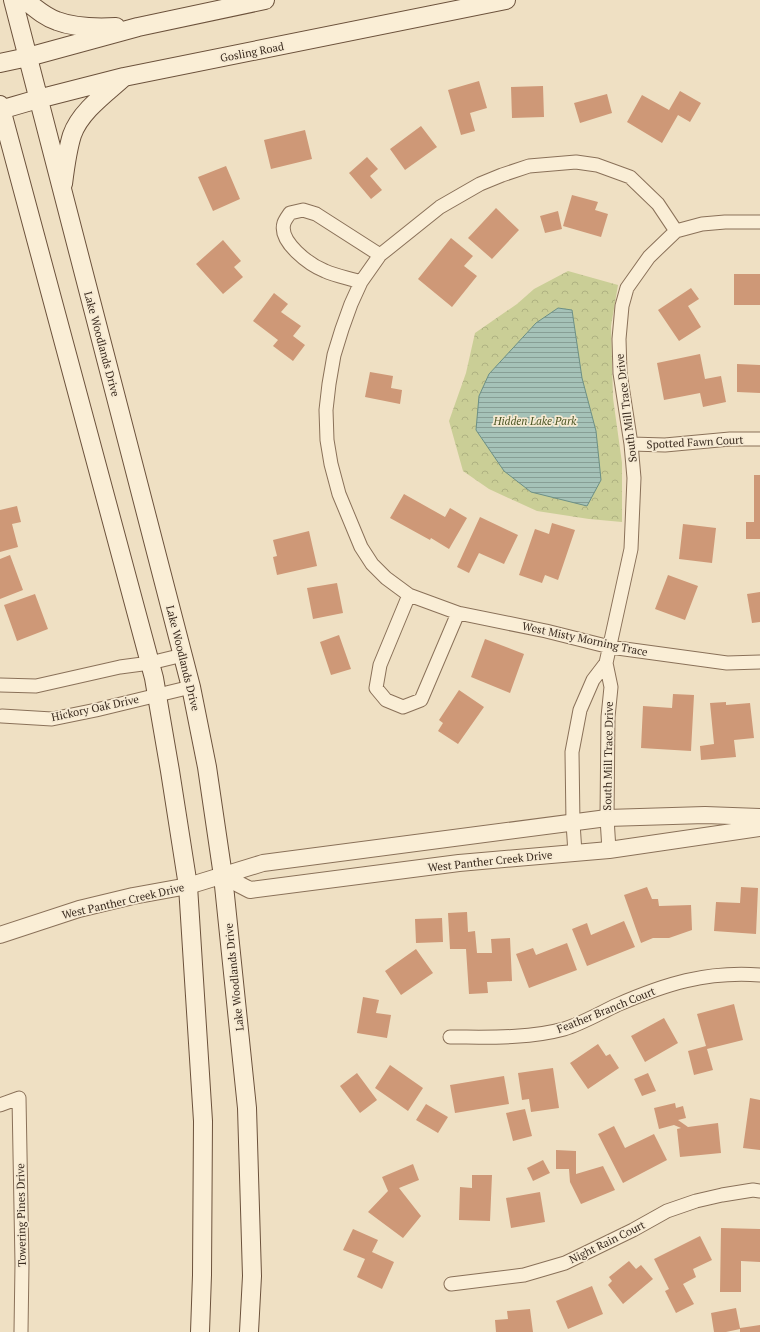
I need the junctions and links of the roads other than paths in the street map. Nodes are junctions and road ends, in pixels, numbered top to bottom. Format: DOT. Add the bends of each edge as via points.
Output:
graph roads {
  1 [pos="13,0"];
  2 [pos="26,0"];
  3 [pos="265,0"];
  4 [pos="506,0"];
  5 [pos="138,27"];
  6 [pos="28,58"];
  7 [pos="0,63"];
  8 [pos="124,77"];
  9 [pos="38,99"];
  10 [pos="0,109"];
  11 [pos="0,160"];
  12 [pos="20,182"];
  13 [pos="62,190"];
  14 [pos="760,222"];
  15 [pos="676,231"];
  16 [pos="380,255"];
  17 [pos="361,282"];
  18 [pos="760,439"];
  19 [pos="631,444"];
  20 [pos="409,595"];
  21 [pos="458,613"];
  22 [pos="610,647"];
  23 [pos="183,655"];
  24 [pos="760,662"];
  25 [pos="150,663"];
  26 [pos="606,663"];
  27 [pos="0,685"];
  28 [pos="191,687"];
  29 [pos="157,695"];
  30 [pos="1,716"];
  31 [pos="760,817"];
  32 [pos="607,818"];
  33 [pos="573,823"];
  34 [pos="760,828"];
  35 [pos="609,850"];
  36 [pos="575,853"];
  37 [pos="223,876"];
  38 [pos="188,886"];
  39 [pos="0,935"];
  40 [pos="760,975"];
  41 [pos="450,1037"];
  42 [pos="0,1105"];
  43 [pos="760,1191"];
  44 [pos="451,1284"];
  45 [pos="21,1332"];
  46 [pos="200,1332"];
  47 [pos="249,1332"];
  1 -- 6 [label="main road, Lake Woodlands Drive"];
  2 -- 5 [label="main road" via="55,21 66,24 91,28"];
  3 -- 5 [label="main road"];
  4 -- 8 [label="main road, Gosling Road"];
  5 -- 6 [label="main road"];
  6 -- 7 [label="main road"];
  6 -- 9 [label="main road, Lake Woodlands Drive"];
  8 -- 9 [label="main road, Gosling Road"];
  8 -- 13 [label="main road" via="83,116 72,134"];
  9 -- 10 [label="main road, Gosling Road"];
  9 -- 13 [label="main road, Lake Woodlands Drive"];
  10 -- 12 [label="main road"];
  11 -- 12 [label="main road"];
  12 -- 25 [label="main road"];
  13 -- 23 [label="main road, Lake Woodlands Drive"];
  14 -- 15 [label="street, South Mill Trace Drive" via="702,224"];
  15 -- 16 [label="street, West Misty Morning Trace" via="658,204 630,177 597,165 576,162 529,166 480,184 440,207"];
  15 -- 19 [label="street, South Mill Trace Drive" via="649,257 627,288 622,306 619,339 620,373"];
  16 -- 17 [label="street, West Misty Morning Trace"];
  16 -- 17 [label="street" via="316,214 303,210 290,213 283,231 288,243 325,272"];
  17 -- 20 [label="street, West Misty Morning Trace" via="334,355 326,410 327,440 339,494 361,547 372,564"];
  18 -- 19 [label="street, Spotted Fawn Court" via="730,439 665,446"];
  19 -- 22 [label="street, South Mill Trace Drive" via="634,478 631,548"];
  20 -- 21 [label="street, West Misty Morning Trace"];
  20 -- 21 [label="street" via="380,665 376,688 386,700 403,707 421,700"];
  21 -- 22 [label="street, West Misty Morning Trace"];
  22 -- 24 [label="street, West Misty Morning Trace" via="727,663"];
  22 -- 26 [label="street, South Mill Trace Drive"];
  23 -- 25 [label="street"];
  23 -- 28 [label="main road, Lake Woodlands Drive"];
  25 -- 27 [label="street" via="120,667 36,686"];
  25 -- 29 [label="main road"];
  26 -- 32 [label="street, South Mill Trace Drive" via="610,687"];
  26 -- 33 [label="street, South Mill Trace Drive" via="593,680 580,710 572,752"];
  28 -- 29 [label="street, Hickory Oak Drive"];
  28 -- 37 [label="main road, Lake Woodlands Drive" via="207,767"];
  29 -- 30 [label="street, Hickory Oak Drive" via="52,719"];
  29 -- 38 [label="main road"];
  31 -- 32 [label="street, West Panther Creek Drive" via="705,815"];
  32 -- 33 [label="street, West Panther Creek Drive"];
  32 -- 35 [label="street, South Mill Trace Drive"];
  33 -- 36 [label="street, South Mill Trace Drive"];
  33 -- 37 [label="street, West Panther Creek Drive" via="264,863"];
  34 -- 35 [label="street, West Panther Creek Drive"];
  35 -- 36 [label="street, West Panther Creek Drive"];
  36 -- 37 [label="street, West Panther Creek Drive" via="459,863 250,890"];
  37 -- 38 [label="street, West Panther Creek Drive"];
  37 -- 47 [label="main road, Lake Woodlands Drive" via="247,1108 252,1276"];
  38 -- 39 [label="street, West Panther Creek Drive" via="78,909"];
  38 -- 46 [label="main road" via="203,1121"];
  40 -- 41 [label="street, Feather Branch Court" via="707,975 677,982 640,995 566,1028 536,1036"];
  42 -- 45 [label="street, Towering Pines Drive" via="19,1098"];
  43 -- 44 [label="street, Night Rain Court" via="722,1195 667,1211 565,1263 524,1275"];
}
